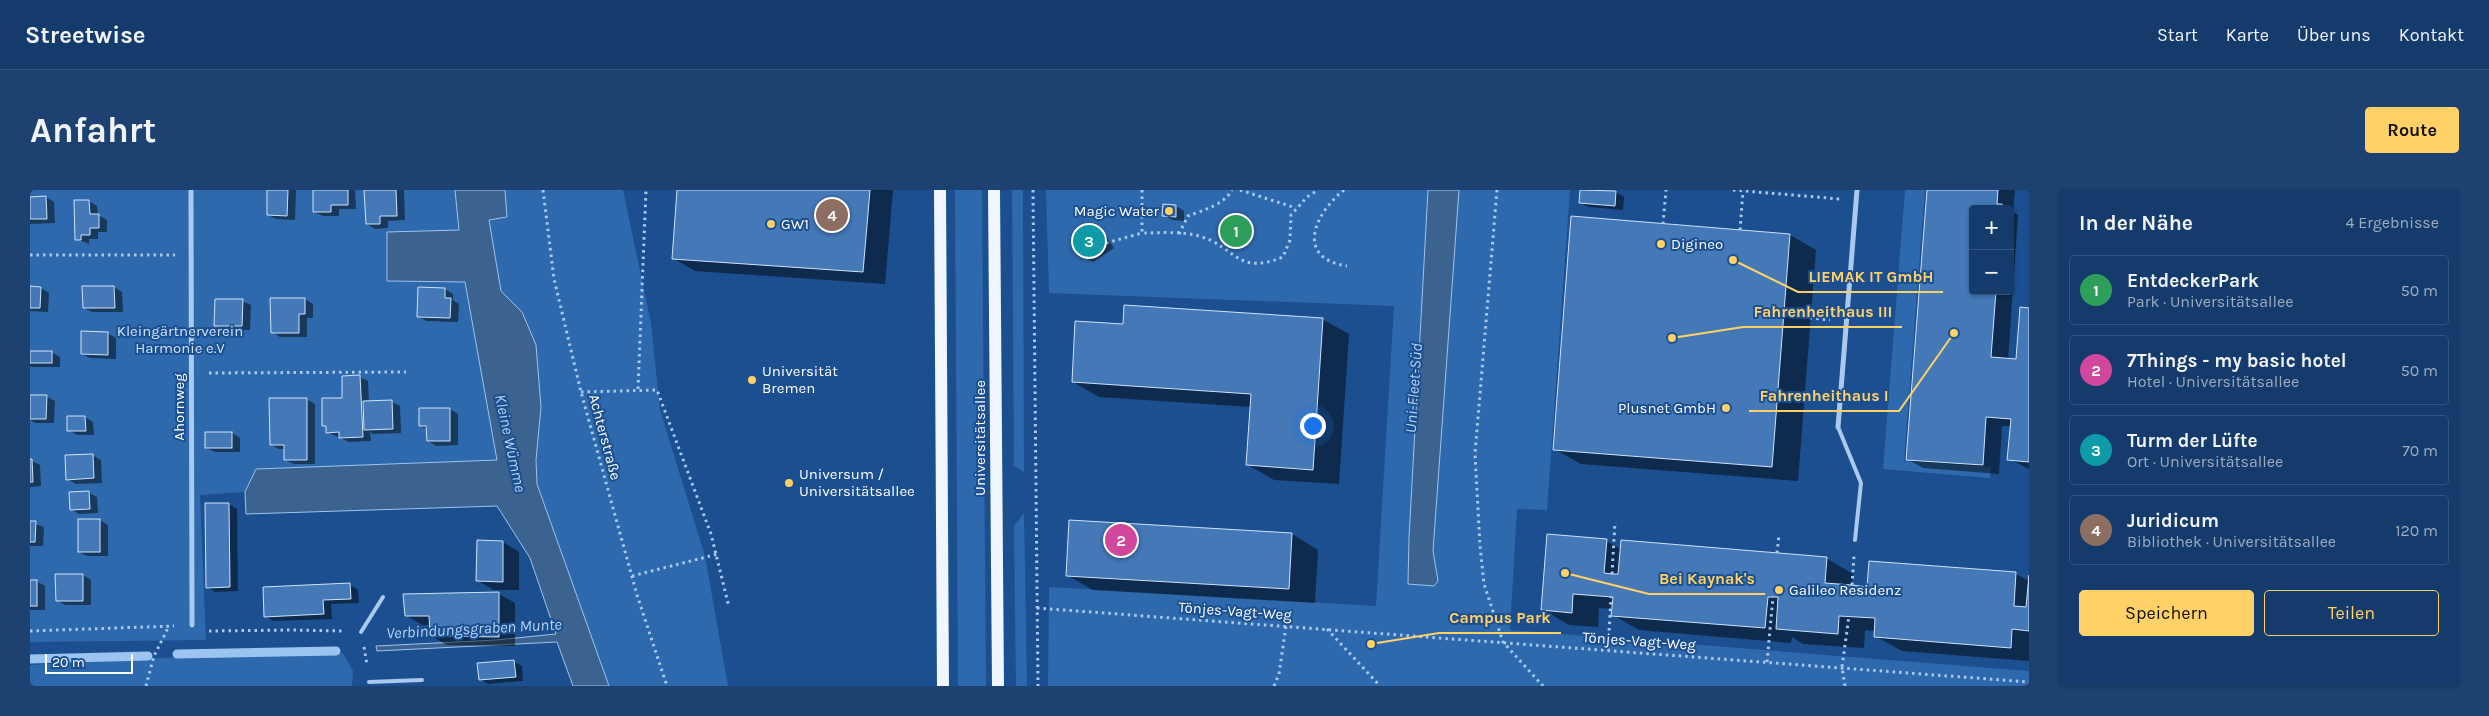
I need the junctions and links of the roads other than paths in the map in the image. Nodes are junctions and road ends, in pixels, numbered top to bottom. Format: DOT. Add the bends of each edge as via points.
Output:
graph roads {
  1 [pos="191,190"];
  2 [pos="940,190"];
  3 [pos="994,190"];
  4 [pos="1857,190"];
  5 [pos="1838,427"];
  6 [pos="1855,540"];
  7 [pos="383,597"];
  8 [pos="192,624"];
  9 [pos="361,632"];
  10 [pos="422,680"];
  11 [pos="369,682"];
  12 [pos="944,686"];
  13 [pos="998,686"];
  1 -- 8 [label="street, Ahornweg"];
  2 -- 12 [label="main road"];
  3 -- 13 [label="main road, Universitätsallee"];
  4 -- 5 [label="street"];
  5 -- 6 [label="lane" via="1861,483"];
  7 -- 9 [label="lane"];
  10 -- 11 [label="lane"];
}
